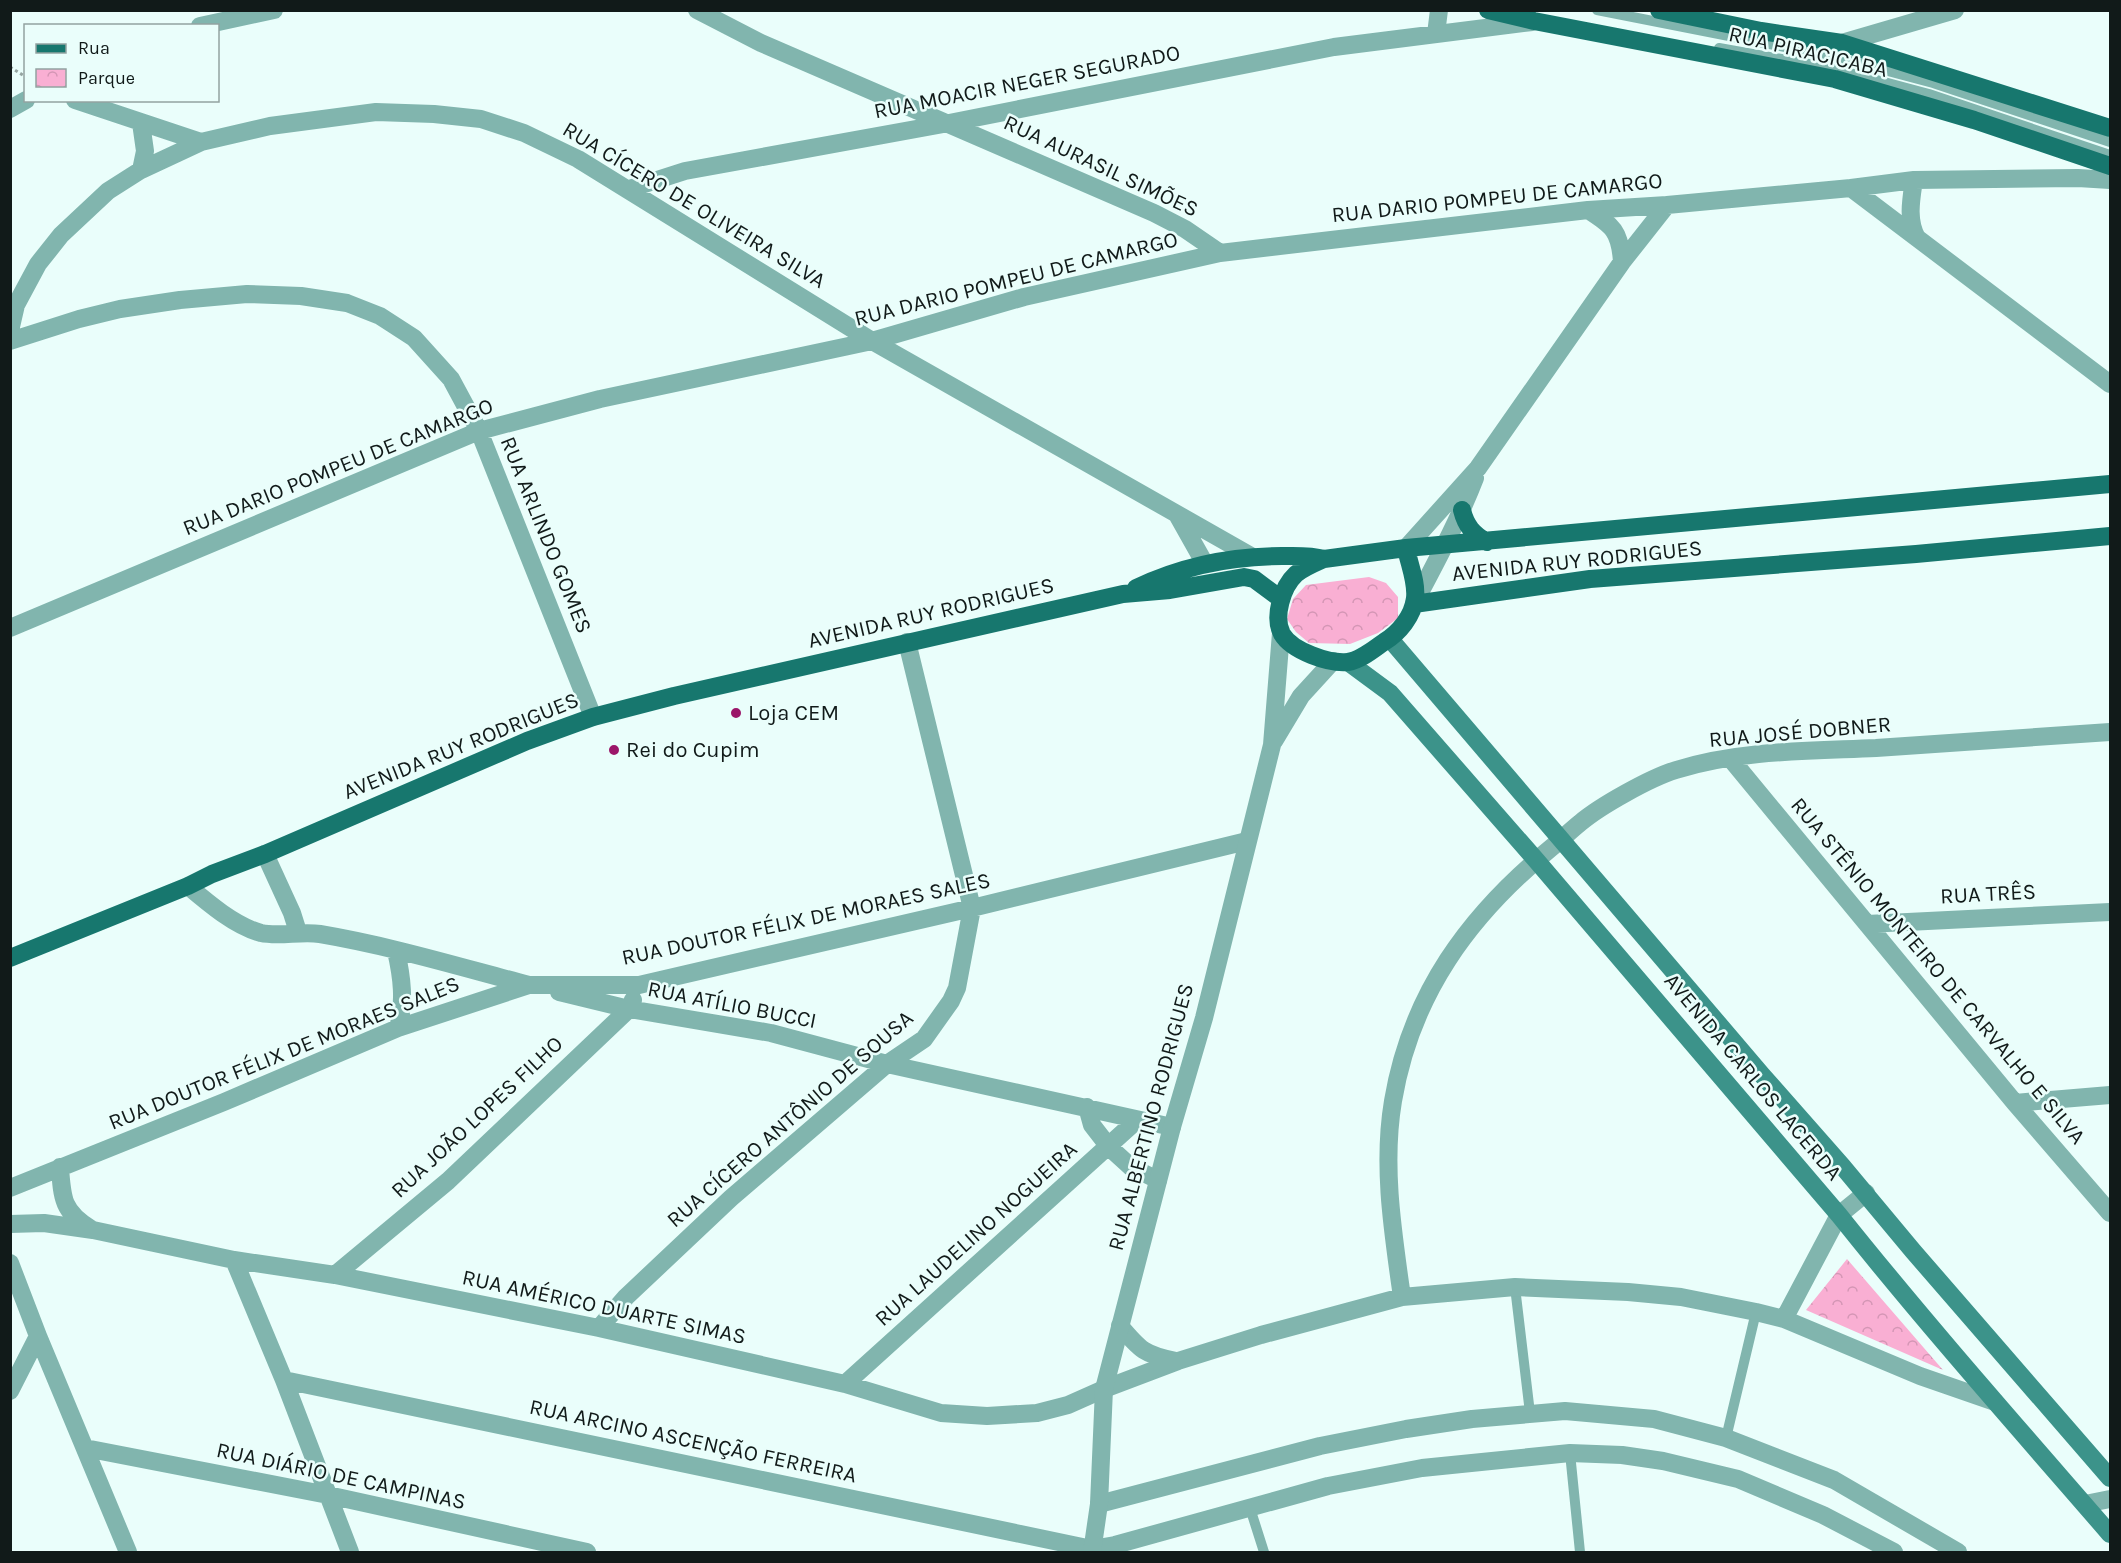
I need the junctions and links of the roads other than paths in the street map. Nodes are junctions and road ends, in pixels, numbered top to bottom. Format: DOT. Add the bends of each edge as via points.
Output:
graph roads {
  1 [pos="274,10"];
  2 [pos="697,10"];
  3 [pos="1439,10"];
  4 [pos="1488,10"];
  5 [pos="1596,10"];
  6 [pos="1659,10"];
  7 [pos="1955,10"];
  8 [pos="1528,16"];
  9 [pos="209,24"];
  10 [pos="1436,34"];
  11 [pos="1842,43"];
  12 [pos="24,101"];
  13 [pos="84,102"];
  14 [pos="107,107"];
  15 [pos="10,109"];
  16 [pos="141,123"];
  17 [pos="949,123"];
  18 [pos="2110,128"];
  19 [pos="201,142"];
  20 [pos="2110,142"];
  21 [pos="2110,155"];
  22 [pos="2079,156"];
  23 [pos="2110,166"];
  24 [pos="141,170"];
  25 [pos="2078,177"];
  26 [pos="1914,180"];
  27 [pos="2110,180"];
  28 [pos="1851,188"];
  29 [pos="629,189"];
  30 [pos="1666,205"];
  31 [pos="1588,210"];
  32 [pos="1917,238"];
  33 [pos="1220,253"];
  34 [pos="1622,262"];
  35 [pos="10,331"];
  36 [pos="10,341"];
  37 [pos="872,341"];
  38 [pos="2110,384"];
  39 [pos="479,431"];
  40 [pos="1479,468"];
  41 [pos="2110,484"];
  42 [pos="1462,510"];
  43 [pos="1178,516"];
  44 [pos="2110,536"];
  45 [pos="1487,542"];
  46 [pos="1445,546"];
  47 [pos="1406,549"];
  48 [pos="1251,556"];
  49 [pos="1324,559"];
  50 [pos="1205,564"];
  51 [pos="1123,594"];
  52 [pos="1281,599"];
  53 [pos="1414,604"];
  54 [pos="10,628"];
  55 [pos="1281,633"];
  56 [pos="1390,639"];
  57 [pos="907,642"];
  58 [pos="1341,661"];
  59 [pos="593,717"];
  60 [pos="2110,732"];
  61 [pos="1272,745"];
  62 [pos="1730,758"];
  63 [pos="1562,839"];
  64 [pos="1247,841"];
  65 [pos="265,854"];
  66 [pos="1536,860"];
  67 [pos="188,886"];
  68 [pos="972,908"];
  69 [pos="2110,912"];
  70 [pos="1867,924"];
  71 [pos="298,932"];
  72 [pos="396,951"];
  73 [pos="10,958"];
  74 [pos="529,985"];
  75 [pos="639,985"];
  76 [pos="628,1009"];
  77 [pos="398,1028"];
  78 [pos="887,1064"];
  79 [pos="2110,1095"];
  80 [pos="2015,1103"];
  81 [pos="1088,1107"];
  82 [pos="1137,1120"];
  83 [pos="1172,1127"];
  84 [pos="1109,1147"];
  85 [pos="60,1167"];
  86 [pos="1158,1180"];
  87 [pos="10,1188"];
  88 [pos="1866,1193"];
  89 [pos="2110,1213"];
  90 [pos="1839,1215"];
  91 [pos="10,1224"];
  92 [pos="93,1230"];
  93 [pos="234,1260"];
  94 [pos="10,1263"];
  95 [pos="335,1275"];
  96 [pos="1515,1287"];
  97 [pos="1402,1297"];
  98 [pos="1756,1312"];
  99 [pos="1784,1319"];
  100 [pos="1120,1326"];
  101 [pos="599,1328"];
  102 [pos="38,1336"];
  103 [pos="1178,1361"];
  104 [pos="284,1380"];
  105 [pos="845,1383"];
  106 [pos="1104,1389"];
  107 [pos="10,1391"];
  108 [pos="1995,1402"];
  109 [pos="1530,1413"];
  110 [pos="1726,1438"];
  111 [pos="85,1448"];
  112 [pos="1570,1453"];
  113 [pos="2110,1478"];
  114 [pos="328,1496"];
  115 [pos="2110,1499"];
  116 [pos="1099,1504"];
  117 [pos="2085,1504"];
  118 [pos="1250,1509"];
  119 [pos="2110,1534"];
  120 [pos="1092,1551"];
  121 [pos="128,1552"];
  122 [pos="350,1552"];
  123 [pos="582,1552"];
  124 [pos="1264,1552"];
  125 [pos="1580,1552"];
  126 [pos="1894,1552"];
  127 [pos="1958,1552"];
  1 -- 9 [label="street"];
  2 -- 17 [label="street, RUA AURASIL SIMÕES" via="761,43"];
  3 -- 10 [label="street"];
  4 -- 8 [label="main road, RUA PIRACICABA"];
  5 -- 20 [label="lane" via="1835,57 1933,83"];
  6 -- 11 [label="main road, RUA PIRACICABA"];
  7 -- 11 [label="street"];
  8 -- 10 [label="street, RUA MOACIR NEGER SEGURADO"];
  8 -- 21 [label="lane" via="1832,68 1929,94"];
  8 -- 22 [label="main road, RUA PIRACICABA" via="1835,79"];
  10 -- 17 [label="street, RUA MOACIR NEGER SEGURADO" via="1334,47"];
  11 -- 18 [label="main road, RUA PIRACICABA"];
  12 -- 15 [label="street"];
  13 -- 14 [label="street"];
  14 -- 16 [label="street"];
  16 -- 19 [label="street"];
  16 -- 24 [label="street" via="145,151"];
  17 -- 29 [label="street, RUA MOACIR NEGER SEGURADO" via="685,171"];
  17 -- 33 [label="street, RUA AURASIL SIMÕES" via="1154,213"];
  19 -- 24 [label="street, RUA CÍCERO DE OLIVEIRA SILVA"];
  19 -- 29 [label="street, RUA CÍCERO DE OLIVEIRA SILVA" via="270,126 376,112 481,118 524,133"];
  22 -- 23 [label="main road, RUA PIRACICABA"];
  22 -- 25 [label="street" via="2085,165"];
  24 -- 35 [label="street, RUA CÍCERO DE OLIVEIRA SILVA" via="108,191 61,235 38,264 16,305"];
  25 -- 26 [label="street, RUA DARIO POMPEU DE CAMARGO"];
  25 -- 27 [label="street, RUA DARIO POMPEU DE CAMARGO"];
  26 -- 28 [label="street, RUA DARIO POMPEU DE CAMARGO"];
  26 -- 32 [label="street" via="1910,214"];
  28 -- 30 [label="street, RUA DARIO POMPEU DE CAMARGO"];
  28 -- 32 [label="street"];
  29 -- 37 [label="street, RUA CÍCERO DE OLIVEIRA SILVA"];
  30 -- 31 [label="street, RUA DARIO POMPEU DE CAMARGO"];
  30 -- 34 [label="street"];
  31 -- 33 [label="street, RUA DARIO POMPEU DE CAMARGO"];
  31 -- 34 [label="street" via="1614,230"];
  32 -- 38 [label="street"];
  33 -- 37 [label="street, RUA DARIO POMPEU DE CAMARGO" via="1024,297"];
  34 -- 40 [label="street"];
  36 -- 39 [label="street, RUA ARLINDO GOMES" via="110,312 180,300 247,294 346,303 380,316 414,338 451,379"];
  37 -- 39 [label="street, RUA DARIO POMPEU DE CAMARGO" via="600,399"];
  37 -- 43 [label="street, RUA CÍCERO DE OLIVEIRA SILVA"];
  39 -- 54 [label="street, RUA DARIO POMPEU DE CAMARGO"];
  39 -- 59 [label="street, RUA ARLINDO GOMES"];
  40 -- 42 [label="street"];
  40 -- 47 [label="street"];
  41 -- 45 [label="main road, AVENIDA RUY RODRIGUES"];
  42 -- 45 [label="main road" via="1468,526"];
  42 -- 46 [label="street"];
  43 -- 48 [label="street, RUA CÍCERO DE OLIVEIRA SILVA"];
  43 -- 50 [label="street"];
  44 -- 53 [label="main road, AVENIDA RUY RODRIGUES" via="1590,579"];
  45 -- 46 [label="main road, AVENIDA RUY RODRIGUES"];
  46 -- 47 [label="main road, AVENIDA RUY RODRIGUES"];
  46 -- 53 [label="street"];
  47 -- 49 [label="main road, AVENIDA RUY RODRIGUES"];
  47 -- 53 [label="main road"];
  48 -- 49 [label="main road, AVENIDA RUY RODRIGUES"];
  48 -- 50 [label="main road, AVENIDA RUY RODRIGUES"];
  49 -- 52 [label="main road" via="1296,574"];
  50 -- 51 [label="main road, AVENIDA RUY RODRIGUES" via="1163,575"];
  51 -- 52 [label="main road, AVENIDA RUY RODRIGUES" via="1244,577 1254,579"];
  51 -- 57 [label="main road, AVENIDA RUY RODRIGUES"];
  52 -- 55 [label="main road"];
  53 -- 56 [label="main road" via="1403,626"];
  55 -- 58 [label="main road" via="1308,654"];
  55 -- 61 [label="street, RUA ALBERTINO RODRIGUES"];
  56 -- 58 [label="main road" via="1360,657"];
  56 -- 63 [label="main road, AVENIDA CARLOS LACERDA"];
  57 -- 59 [label="main road, AVENIDA RUY RODRIGUES"];
  57 -- 68 [label="street, RUA CÍCERO ANTÔNIO DE SOUSA"];
  58 -- 61 [label="street, RUA ALBERTINO RODRIGUES" via="1301,696"];
  58 -- 66 [label="main road, AVENIDA CARLOS LACERDA" via="1390,693"];
  59 -- 65 [label="main road, AVENIDA RUY RODRIGUES" via="527,741"];
  60 -- 62 [label="street, RUA JOSÉ DOBNER"];
  61 -- 64 [label="street, RUA ALBERTINO RODRIGUES"];
  62 -- 63 [label="street, RUA JOSÉ DOBNER" via="1674,771 1643,785 1581,821"];
  62 -- 70 [label="street, RUA STÊNIO MONTEIRO DE CARVALHO E SILVA"];
  63 -- 66 [label="street, RUA JOSÉ DOBNER"];
  63 -- 88 [label="main road, AVENIDA CARLOS LACERDA"];
  64 -- 68 [label="street, RUA DOUTOR FÉLIX DE MORAES SALES"];
  64 -- 83 [label="street, RUA ALBERTINO RODRIGUES" via="1204,1018"];
  65 -- 67 [label="main road, AVENIDA RUY RODRIGUES"];
  65 -- 71 [label="street"];
  66 -- 90 [label="main road, AVENIDA CARLOS LACERDA"];
  66 -- 97 [label="street, RUA JOSÉ DOBNER" via="1487,907 1451,952 1425,999 1405,1050 1393,1102 1389,1154 1391,1223"];
  67 -- 71 [label="street, RUA ATÍLIO BUCCI" via="251,929 276,934"];
  67 -- 73 [label="main road, AVENIDA RUY RODRIGUES"];
  68 -- 75 [label="street, RUA DOUTOR FÉLIX DE MORAES SALES"];
  68 -- 78 [label="street, RUA CÍCERO ANTÔNIO DE SOUSA" via="961,976 951,1001 924,1039"];
  69 -- 70 [label="street, RUA TRÊS"];
  70 -- 80 [label="street, RUA STÊNIO MONTEIRO DE CARVALHO E SILVA"];
  71 -- 72 [label="street, RUA ATÍLIO BUCCI"];
  72 -- 74 [label="street, RUA ATÍLIO BUCCI"];
  72 -- 77 [label="street" via="403,999"];
  74 -- 75 [label="street, RUA DOUTOR FÉLIX DE MORAES SALES"];
  74 -- 76 [label="street, RUA ATÍLIO BUCCI"];
  74 -- 77 [label="street, RUA DOUTOR FÉLIX DE MORAES SALES"];
  75 -- 76 [label="street, RUA JOÃO LOPES FILHO"];
  76 -- 78 [label="street, RUA ATÍLIO BUCCI" via="771,1033"];
  76 -- 95 [label="street, RUA JOÃO LOPES FILHO" via="448,1181"];
  77 -- 85 [label="street, RUA DOUTOR FÉLIX DE MORAES SALES"];
  78 -- 81 [label="street, RUA ATÍLIO BUCCI"];
  78 -- 101 [label="street, RUA CÍCERO ANTÔNIO DE SOUSA" via="731,1198 626,1297"];
  79 -- 80 [label="street"];
  80 -- 89 [label="street, RUA STÊNIO MONTEIRO DE CARVALHO E SILVA"];
  81 -- 82 [label="street, RUA ATÍLIO BUCCI"];
  81 -- 84 [label="street" via="1092,1125"];
  82 -- 83 [label="street, RUA ATÍLIO BUCCI"];
  82 -- 84 [label="street, RUA LAUDELINO NOGUEIRA"];
  83 -- 86 [label="street, RUA ALBERTINO RODRIGUES"];
  84 -- 86 [label="street" via="1131,1167"];
  84 -- 105 [label="street, RUA LAUDELINO NOGUEIRA"];
  85 -- 87 [label="street, RUA DOUTOR FÉLIX DE MORAES SALES"];
  85 -- 92 [label="street" via="68,1211"];
  86 -- 100 [label="street, RUA ALBERTINO RODRIGUES"];
  88 -- 90 [label="street"];
  88 -- 113 [label="main road, AVENIDA CARLOS LACERDA"];
  90 -- 99 [label="street"];
  90 -- 108 [label="main road, AVENIDA CARLOS LACERDA"];
  91 -- 92 [label="street, RUA AMÉRICO DUARTE SIMAS"];
  92 -- 93 [label="street, RUA AMÉRICO DUARTE SIMAS"];
  93 -- 95 [label="street, RUA AMÉRICO DUARTE SIMAS"];
  93 -- 104 [label="street"];
  94 -- 102 [label="street"];
  95 -- 101 [label="street, RUA AMÉRICO DUARTE SIMAS"];
  96 -- 97 [label="street, RUA AMÉRICO DUARTE SIMAS"];
  96 -- 98 [label="street, RUA AMÉRICO DUARTE SIMAS" via="1681,1297"];
  96 -- 109 [label="lane"];
  97 -- 103 [label="street, RUA AMÉRICO DUARTE SIMAS"];
  98 -- 99 [label="street, RUA AMÉRICO DUARTE SIMAS"];
  98 -- 110 [label="lane"];
  99 -- 108 [label="street, RUA AMÉRICO DUARTE SIMAS" via="1920,1376"];
  100 -- 103 [label="street" via="1153,1357"];
  100 -- 106 [label="street, RUA ALBERTINO RODRIGUES"];
  101 -- 105 [label="street, RUA AMÉRICO DUARTE SIMAS"];
  102 -- 107 [label="street"];
  102 -- 111 [label="street"];
  103 -- 106 [label="street, RUA AMÉRICO DUARTE SIMAS"];
  104 -- 114 [label="street"];
  104 -- 120 [label="street, RUA ARCINO ASCENÇÃO FERREIRA"];
  105 -- 106 [label="street, RUA AMÉRICO DUARTE SIMAS" via="941,1413 987,1416 1056,1409"];
  106 -- 116 [label="street, RUA ALBERTINO RODRIGUES"];
  108 -- 117 [label="main road, AVENIDA CARLOS LACERDA"];
  109 -- 110 [label="street" via="1565,1411 1654,1419"];
  109 -- 116 [label="street" via="1406,1429 1320,1446"];
  110 -- 127 [label="street" via="1834,1480"];
  111 -- 114 [label="street, RUA DIÁRIO DE CAMPINAS"];
  111 -- 121 [label="street"];
  112 -- 118 [label="street" via="1422,1468 1328,1486"];
  112 -- 125 [label="lane"];
  112 -- 126 [label="street" via="1663,1461 1738,1479 1823,1515"];
  114 -- 122 [label="street"];
  114 -- 123 [label="street, RUA DIÁRIO DE CAMPINAS"];
  115 -- 117 [label="street"];
  116 -- 120 [label="street, RUA ALBERTINO RODRIGUES"];
  117 -- 119 [label="main road, AVENIDA CARLOS LACERDA"];
  118 -- 120 [label="street"];
  118 -- 124 [label="lane"];
}
